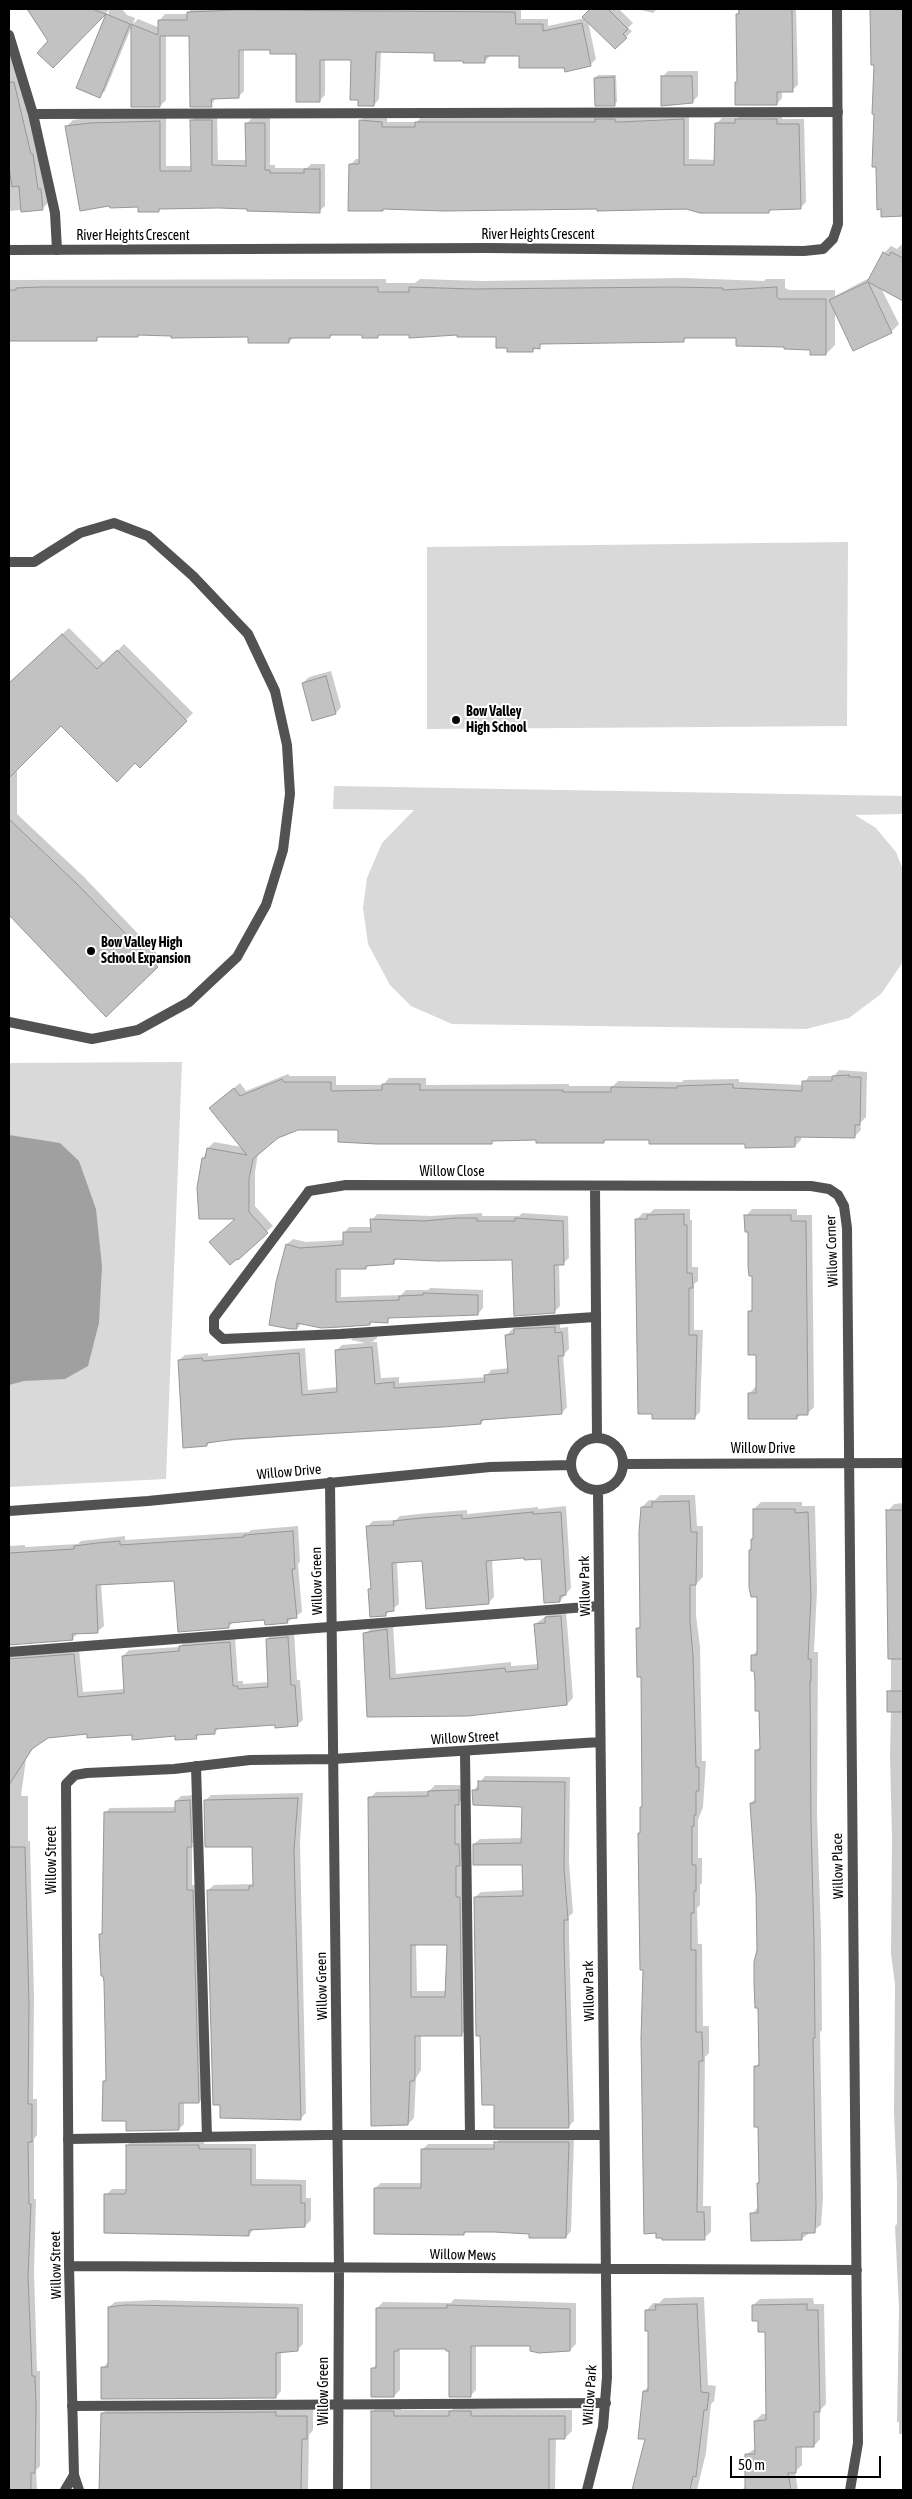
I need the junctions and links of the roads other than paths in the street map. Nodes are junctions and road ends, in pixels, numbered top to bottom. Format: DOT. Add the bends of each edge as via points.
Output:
graph roads {
  1 [pos="837,9"];
  2 [pos="9,35"];
  3 [pos="838,112"];
  4 [pos="33,114"];
  5 [pos="9,250"];
  6 [pos="57,250"];
  7 [pos="9,562"];
  8 [pos="9,1022"];
  9 [pos="595,1187"];
  10 [pos="596,1317"];
  11 [pos="597,1438"];
  12 [pos="848,1462"];
  13 [pos="903,1463"];
  14 [pos="624,1464"];
  15 [pos="571,1465"];
  16 [pos="330,1482"];
  17 [pos="598,1490"];
  18 [pos="9,1510"];
  19 [pos="600,1606"];
  20 [pos="332,1627"];
  21 [pos="9,1652"];
  22 [pos="600,1742"];
  23 [pos="465,1752"];
  24 [pos="334,1759"];
  25 [pos="196,1766"];
  26 [pos="604,2134"];
  27 [pos="338,2135"];
  28 [pos="470,2135"];
  29 [pos="207,2137"];
  30 [pos="68,2139"];
  31 [pos="69,2266"];
  32 [pos="339,2268"];
  33 [pos="606,2270"];
  34 [pos="857,2270"];
  35 [pos="338,2403"];
  36 [pos="606,2403"];
  37 [pos="72,2406"];
  38 [pos="74,2474"];
  39 [pos="65,2490"];
  40 [pos="79,2490"];
  41 [pos="338,2490"];
  42 [pos="587,2490"];
  43 [pos="850,2490"];
  1 -- 3 [label="street, River Heights Crescent"];
  2 -- 4 [label="street"];
  3 -- 4 [label="street"];
  3 -- 6 [label="street, River Heights Crescent" via="838,224 833,239 823,249"];
  4 -- 6 [label="street" via="55,213"];
  5 -- 6 [label="street, River Heights Crescent"];
  7 -- 8 [label="street" via="34,562 80,533 114,523 148,536 193,576 248,634 275,691 287,745 290,794 283,850 266,905 237,956 189,1002 138,1030 92,1039"];
  9 -- 10 [label="street"];
  9 -- 10 [label="street, Willow Close" via="346,1185 309,1191 214,1318 214,1331 223,1339"];
  9 -- 12 [label="street, Willow Corner" via="811,1186 829,1189 838,1195 844,1206 847,1228"];
  10 -- 11 [label="street"];
  11 -- 14 [label="street" via="613,1443 619,1449"];
  11 -- 15 [label="street" via="581,1443"];
  12 -- 13 [label="street, Willow Drive"];
  12 -- 14 [label="street, Willow Drive"];
  12 -- 34 [label="street, Willow Place"];
  14 -- 17 [label="street" via="617,1482 610,1488"];
  15 -- 16 [label="street, Willow Drive" via="490,1467"];
  15 -- 17 [label="street" via="577,1481 584,1487"];
  16 -- 18 [label="street, Willow Drive" via="148,1501"];
  16 -- 20 [label="street, Willow Green"];
  17 -- 19 [label="street, Willow Park"];
  19 -- 20 [label="street"];
  19 -- 22 [label="street, Willow Park"];
  20 -- 21 [label="street"];
  20 -- 24 [label="street, Willow Green"];
  22 -- 23 [label="street, Willow Street"];
  22 -- 26 [label="street, Willow Park"];
  23 -- 24 [label="street, Willow Street"];
  23 -- 28 [label="street"];
  24 -- 25 [label="street, Willow Street" via="250,1760"];
  24 -- 27 [label="street, Willow Green"];
  25 -- 29 [label="street"];
  25 -- 30 [label="street, Willow Street" via="87,1772 75,1775 66,1784"];
  26 -- 28 [label="street"];
  26 -- 33 [label="street, Willow Park"];
  27 -- 28 [label="street"];
  27 -- 29 [label="street"];
  27 -- 32 [label="street, Willow Green"];
  29 -- 30 [label="street"];
  30 -- 31 [label="street, Willow Street"];
  31 -- 32 [label="street, Willow Mews"];
  31 -- 37 [label="street, Willow Street"];
  32 -- 33 [label="street, Willow Mews"];
  32 -- 35 [label="street, Willow Green"];
  33 -- 34 [label="street, Willow Mews"];
  33 -- 36 [label="street, Willow Park"];
  34 -- 43 [label="street, Willow Place" via="858,2443"];
  35 -- 36 [label="street"];
  35 -- 37 [label="street"];
  35 -- 41 [label="street, Willow Green"];
  36 -- 42 [label="street, Willow Park"];
  37 -- 38 [label="street, Willow Street"];
  38 -- 39 [label="street"];
  38 -- 40 [label="street, Willow Street"];
}
